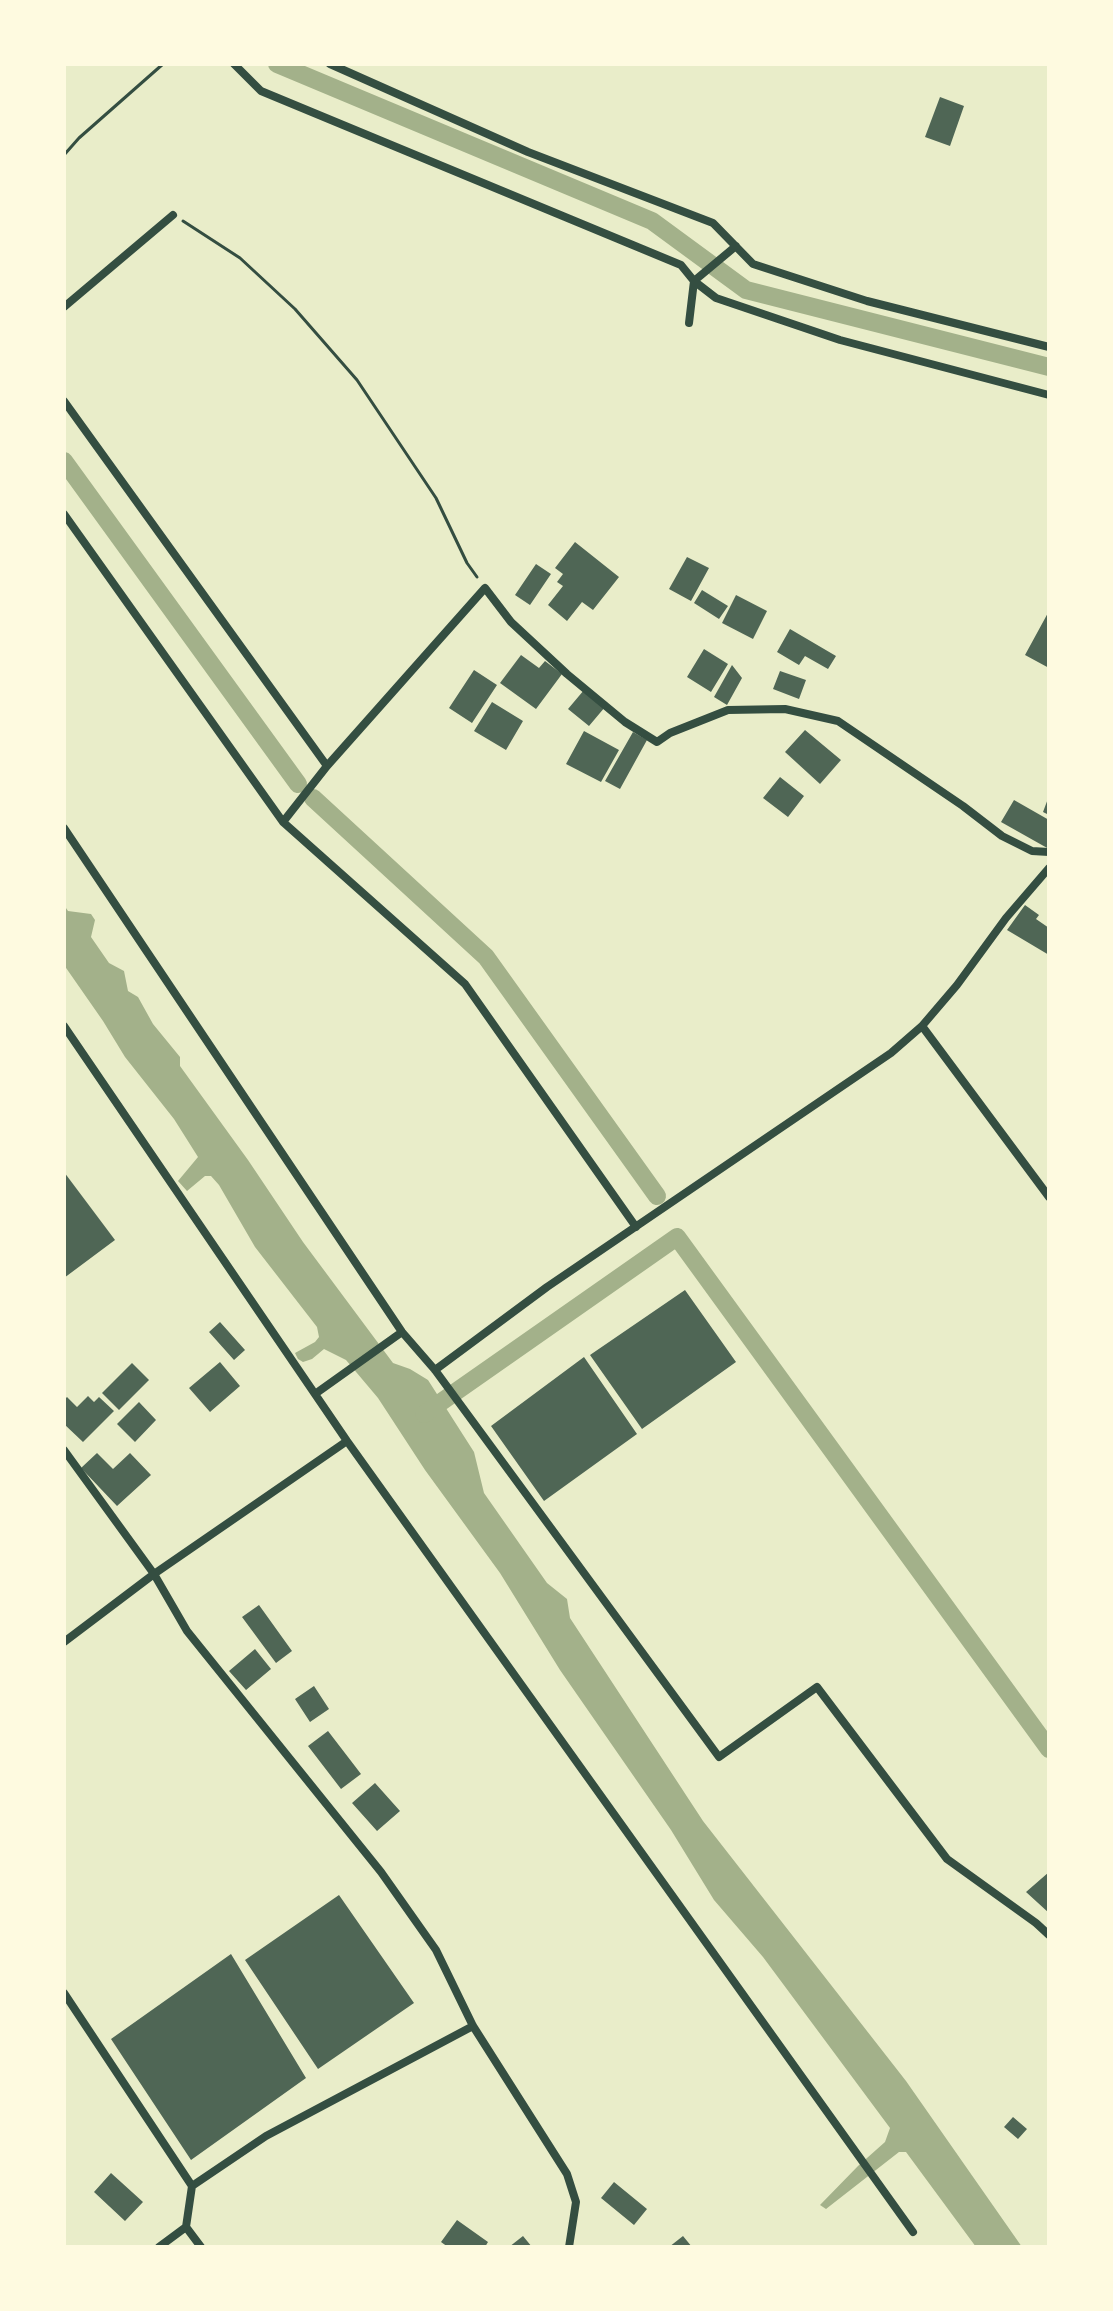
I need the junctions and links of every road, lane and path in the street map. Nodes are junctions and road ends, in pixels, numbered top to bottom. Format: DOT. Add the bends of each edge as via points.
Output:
graph roads {
  1 [pos="163,64"];
  2 [pos="234,64"];
  3 [pos="330,64"];
  4 [pos="64,155"];
  5 [pos="173,215"];
  6 [pos="736,246"];
  7 [pos="694,281"];
  8 [pos="64,307"];
  9 [pos="689,323"];
  10 [pos="1049,347"];
  11 [pos="1049,395"];
  12 [pos="64,401"];
  13 [pos="64,514"];
  14 [pos="485,588"];
  15 [pos="327,766"];
  16 [pos="283,822"];
  17 [pos="64,828"];
  18 [pos="1049,852"];
  19 [pos="1049,868"];
  20 [pos="64,1026"];
  21 [pos="922,1026"];
  22 [pos="1049,1197"];
  23 [pos="636,1227"];
  24 [pos="402,1332"];
  25 [pos="435,1370"];
  26 [pos="315,1394"];
  27 [pos="347,1441"];
  28 [pos="64,1450"];
  29 [pos="151,1577"];
  30 [pos="64,1642"];
  31 [pos="1049,1935"];
  32 [pos="64,1993"];
  33 [pos="473,2026"];
  34 [pos="192,2186"];
  35 [pos="186,2227"];
  36 [pos="913,2232"];
  37 [pos="159,2247"];
  38 [pos="201,2247"];
  39 [pos="569,2247"];
  1 -- 4 [label="path"];
  2 -- 7 [label="street" via="261,91 681,265"];
  3 -- 6 [label="street" via="528,152 713,223"];
  5 -- 8 [label="street"];
  5 -- 14 [label="path" via="240,258 295,309 357,380 436,498"];
  6 -- 7 [label="street"];
  6 -- 10 [label="street" via="753,264 867,301"];
  7 -- 9 [label="street"];
  7 -- 11 [label="street" via="716,298 840,340"];
  12 -- 15 [label="street"];
  13 -- 16 [label="street"];
  14 -- 15 [label="street"];
  14 -- 18 [label="street" via="511,622 567,674 657,742 728,710 785,709 838,721 1002,836 1032,851"];
  15 -- 16 [label="street"];
  16 -- 23 [label="street" via="465,984"];
  17 -- 24 [label="street"];
  19 -- 21 [label="street"];
  20 -- 26 [label="street"];
  21 -- 22 [label="street"];
  21 -- 23 [label="street" via="855,1079"];
  23 -- 25 [label="street"];
  24 -- 25 [label="street"];
  24 -- 26 [label="street"];
  25 -- 31 [label="street" via="719,1757 817,1687 947,1859"];
  26 -- 27 [label="street"];
  27 -- 29 [label="street"];
  27 -- 36 [label="street"];
  28 -- 29 [label="street"];
  29 -- 30 [label="street"];
  29 -- 33 [label="street" via="187,1631 399,1898 436,1950"];
  32 -- 34 [label="street"];
  33 -- 34 [label="street" via="266,2136"];
  33 -- 39 [label="street" via="567,2174 576,2202"];
  34 -- 35 [label="street"];
  35 -- 37 [label="street"];
  35 -- 38 [label="street"];
}
